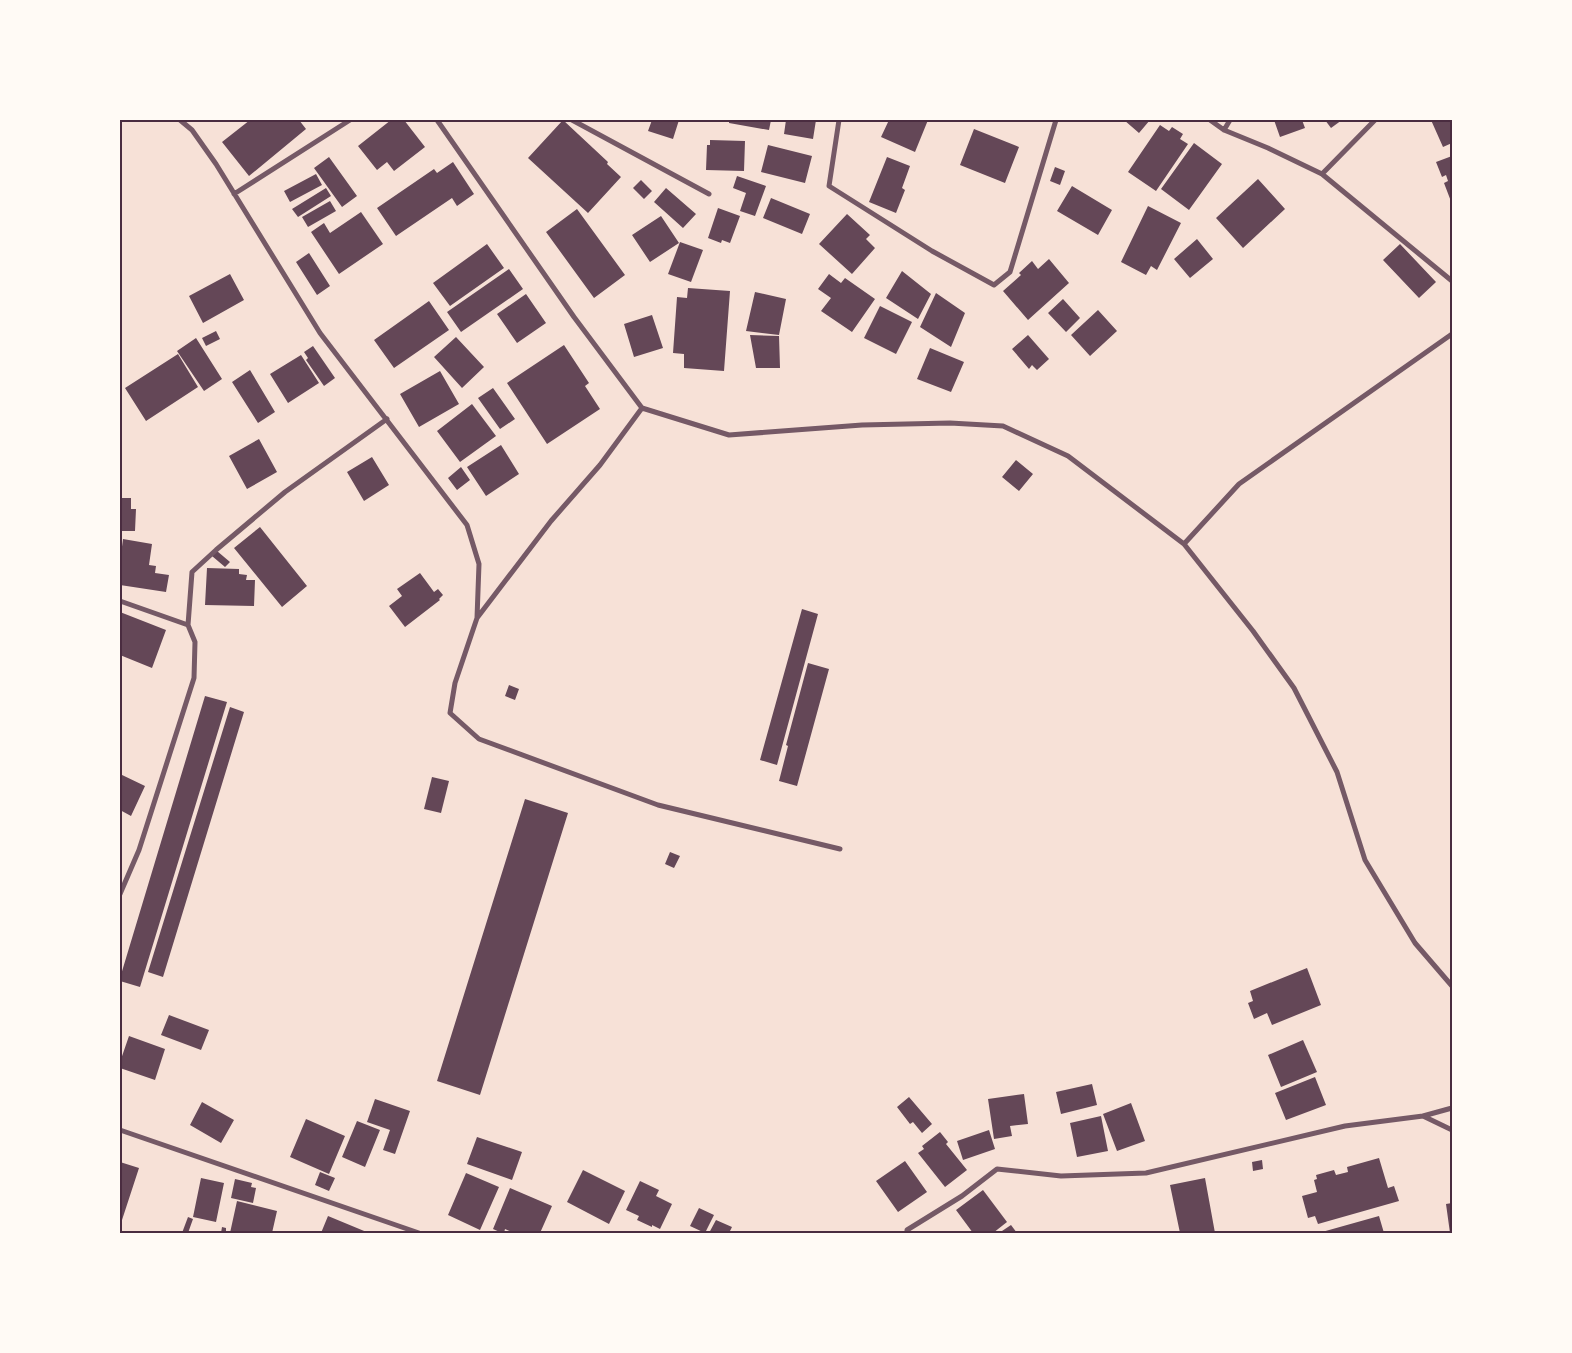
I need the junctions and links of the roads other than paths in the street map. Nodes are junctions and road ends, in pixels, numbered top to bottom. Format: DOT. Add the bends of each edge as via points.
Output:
graph roads {
  1 [pos="180,120"];
  2 [pos="350,120"];
  3 [pos="438,120"];
  4 [pos="572,120"];
  5 [pos="839,120"];
  6 [pos="1056,120"];
  7 [pos="1210,120"];
  8 [pos="1230,120"];
  9 [pos="1375,120"];
  10 [pos="1224,130"];
  11 [pos="1322,174"];
  12 [pos="234,194"];
  13 [pos="710,194"];
  14 [pos="1452,281"];
  15 [pos="1452,334"];
  16 [pos="642,408"];
  17 [pos="386,419"];
  18 [pos="1184,544"];
  19 [pos="120,601"];
  20 [pos="477,618"];
  21 [pos="188,625"];
  22 [pos="840,849"];
  23 [pos="120,894"];
  24 [pos="1452,986"];
  25 [pos="1452,1108"];
  26 [pos="1423,1116"];
  27 [pos="120,1130"];
  28 [pos="1452,1130"];
  29 [pos="419,1233"];
  30 [pos="908,1233"];
  1 -- 12 [label="street" via="192,130"];
  2 -- 12 [label="street"];
  3 -- 16 [label="street" via="574,317"];
  4 -- 13 [label="street"];
  5 -- 6 [label="street" via="829,186 932,251 994,285 1010,272"];
  7 -- 10 [label="street"];
  8 -- 10 [label="street"];
  9 -- 11 [label="street"];
  10 -- 11 [label="street"];
  11 -- 14 [label="street"];
  12 -- 17 [label="street" via="320,333"];
  15 -- 18 [label="street" via="1239,484"];
  16 -- 18 [label="street" via="729,435 862,424 1003,426 1068,456"];
  16 -- 20 [label="street"];
  17 -- 20 [label="street" via="467,525 479,564"];
  17 -- 21 [label="street" via="285,492 192,572"];
  18 -- 24 [label="street" via="1294,688 1337,772 1365,860 1415,943"];
  19 -- 21 [label="street"];
  20 -- 22 [label="street" via="455,683 450,713 479,739 658,806"];
  21 -- 23 [label="street" via="195,642 194,678 138,850"];
  25 -- 26 [label="street"];
  26 -- 28 [label="street"];
  26 -- 30 [label="street" via="1345,1126 1146,1173 1061,1176 998,1169"];
  27 -- 29 [label="street"];
}
